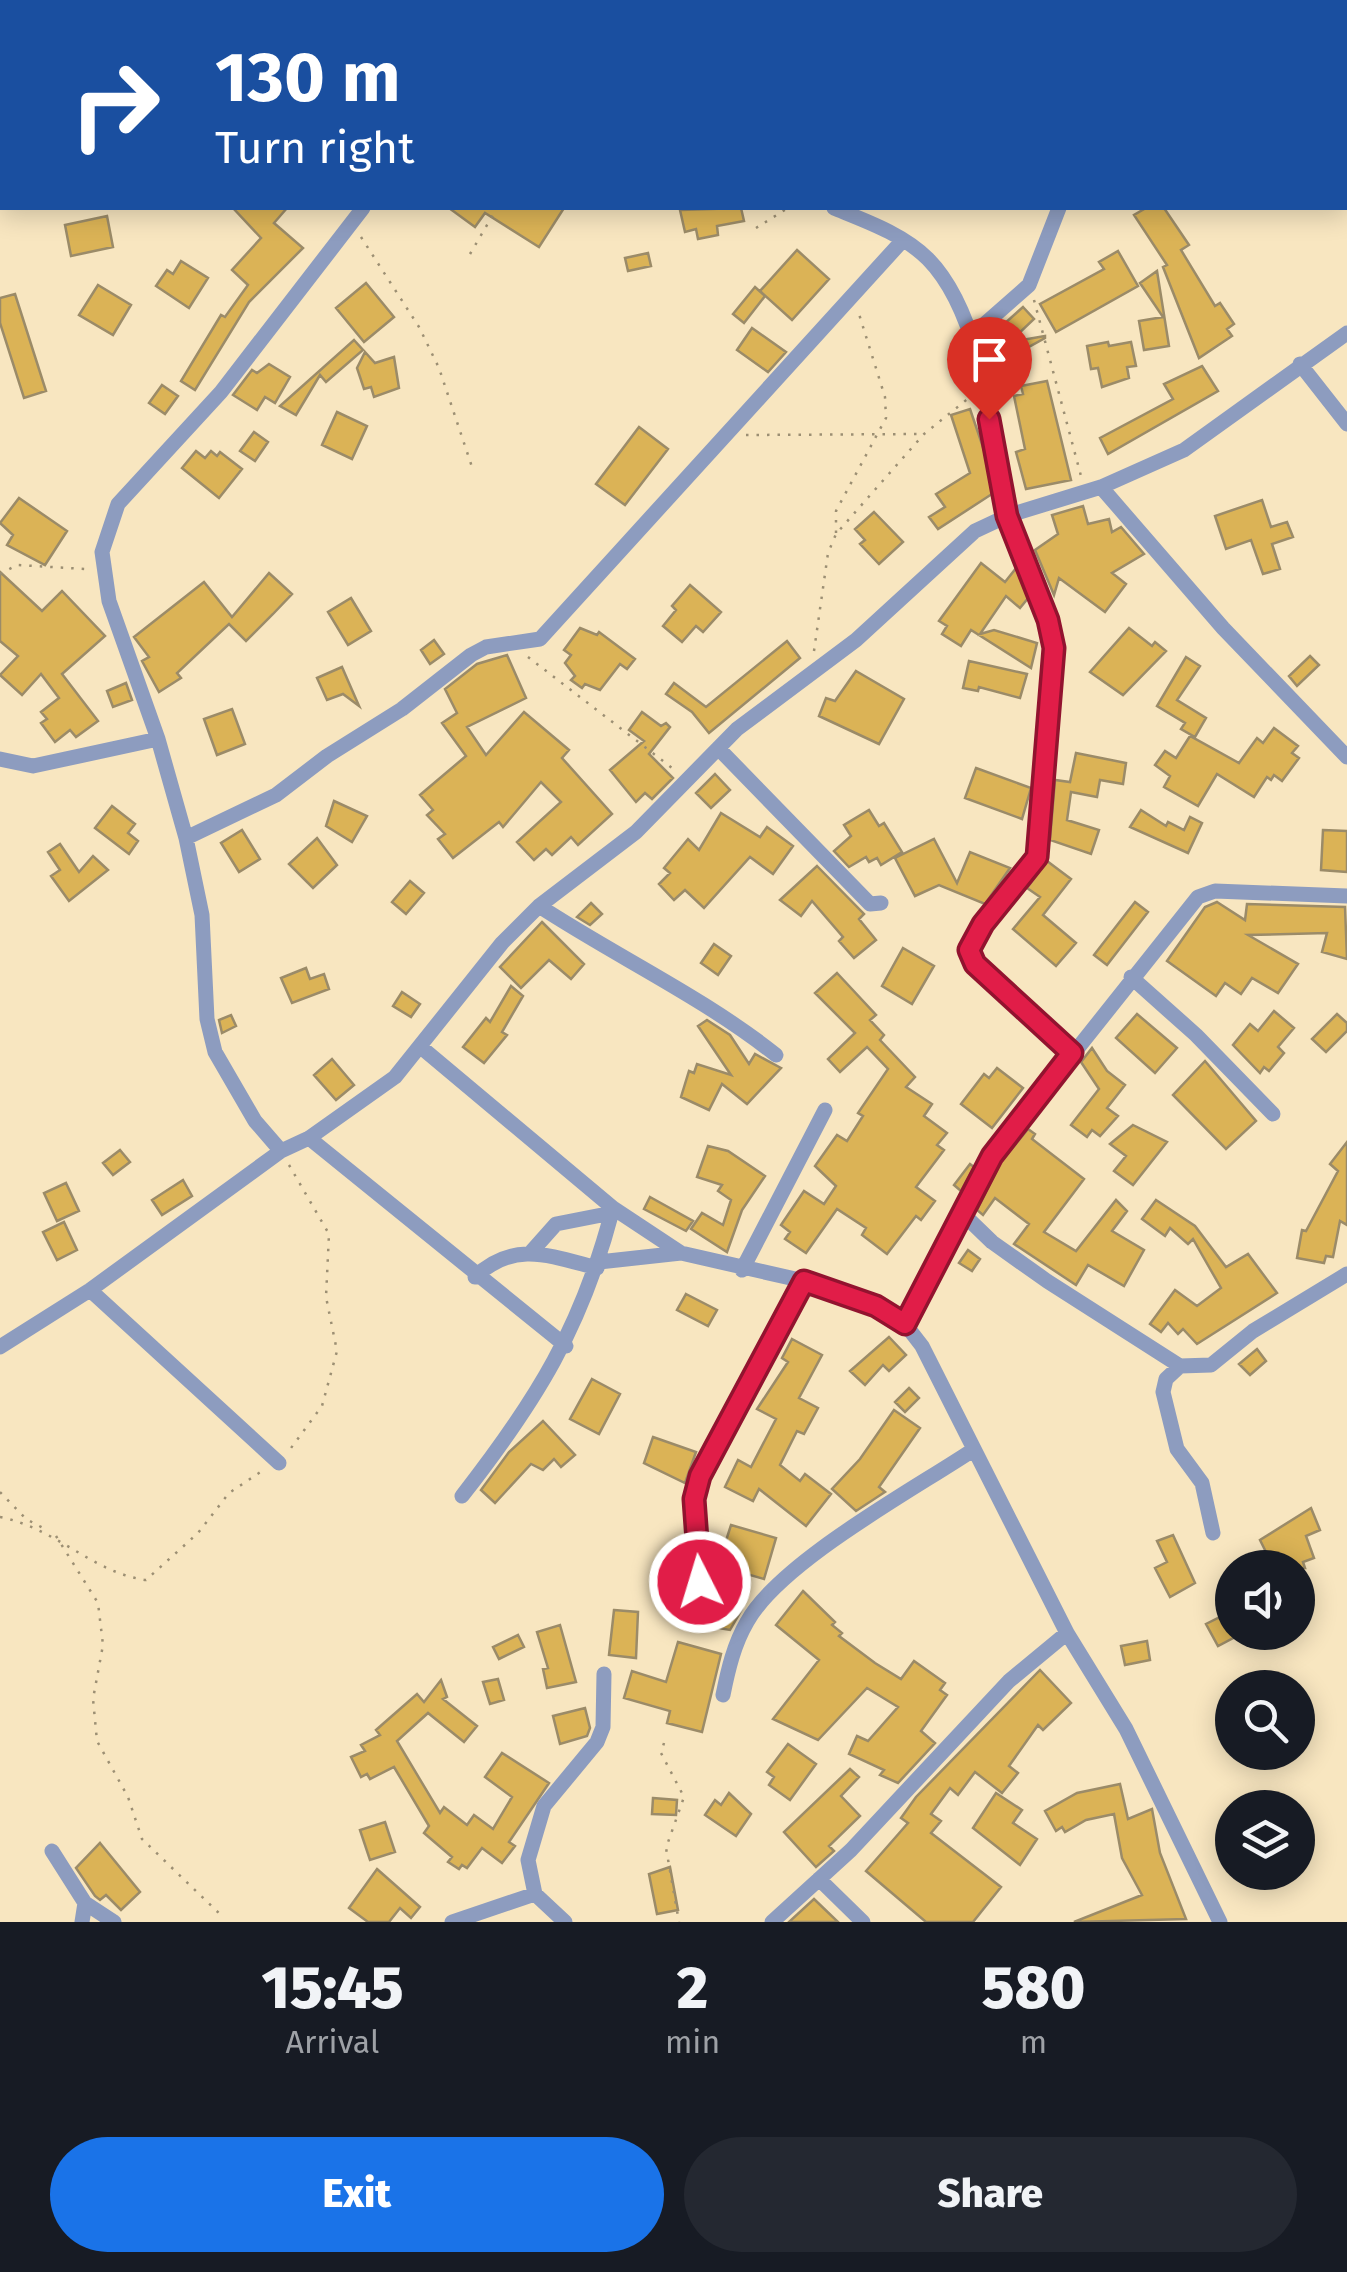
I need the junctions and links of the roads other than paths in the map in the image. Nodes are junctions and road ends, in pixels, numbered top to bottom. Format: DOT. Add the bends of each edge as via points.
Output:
graph roads {
  1 [pos="362,210"];
  2 [pos="838,210"];
  3 [pos="1059,210"];
  4 [pos="904,240"];
  5 [pos="1347,333"];
  6 [pos="970,337"];
  7 [pos="1300,364"];
  8 [pos="1347,424"];
  9 [pos="1093,490"];
  10 [pos="1008,515"];
  11 [pos="158,739"];
  12 [pos="720,749"];
  13 [pos="1347,757"];
  14 [pos="0,760"];
  15 [pos="186,838"];
  16 [pos="1347,896"];
  17 [pos="880,903"];
  18 [pos="539,906"];
  19 [pos="1130,977"];
  20 [pos="422,1048"];
  21 [pos="1072,1053"];
  22 [pos="776,1055"];
  23 [pos="825,1110"];
  24 [pos="1273,1114"];
  25 [pos="308,1138"];
  26 [pos="281,1151"];
  27 [pos="612,1211"];
  28 [pos="962,1213"];
  29 [pos="532,1251"];
  30 [pos="680,1253"];
  31 [pos="598,1265"];
  32 [pos="742,1270"];
  33 [pos="1347,1274"];
  34 [pos="476,1277"];
  35 [pos="804,1281"];
  36 [pos="90,1290"];
  37 [pos="905,1324"];
  38 [pos="0,1346"];
  39 [pos="566,1346"];
  40 [pos="1180,1366"];
  41 [pos="972,1450"];
  42 [pos="278,1464"];
  43 [pos="462,1496"];
  44 [pos="1213,1533"];
  45 [pos="700,1582"];
  46 [pos="1067,1634"];
  47 [pos="604,1674"];
  48 [pos="723,1695"];
  49 [pos="52,1851"];
  50 [pos="819,1879"];
  51 [pos="535,1894"];
  52 [pos="85,1904"];
  53 [pos="479,1918"];
  54 [pos="82,1922"];
  55 [pos="114,1922"];
  56 [pos="452,1922"];
  57 [pos="565,1922"];
  58 [pos="772,1922"];
  59 [pos="863,1922"];
  60 [pos="1220,1922"];
  1 -- 11 [label="street" via="221,392 118,504 102,570"];
  2 -- 4 [label="street"];
  3 -- 6 [label="street" via="1029,285"];
  4 -- 6 [label="street" via="951,290"];
  4 -- 15 [label="street" via="540,639 471,655 276,796"];
  5 -- 7 [label="street"];
  6 -- 10 [label="street"];
  7 -- 8 [label="street"];
  7 -- 9 [label="street" via="1184,450"];
  9 -- 10 [label="street"];
  9 -- 13 [label="street"];
  10 -- 12 [label="street" via="962,541 856,640"];
  10 -- 21 [label="street" via="1054,648 1040,842 1029,872 969,950 975,964"];
  11 -- 14 [label="street" via="33,766"];
  11 -- 15 [label="street"];
  12 -- 17 [label="street" via="870,904"];
  12 -- 18 [label="street" via="636,832"];
  15 -- 26 [label="street" via="202,915 207,1019 216,1052 255,1122"];
  16 -- 19 [label="street" via="1205,892"];
  18 -- 20 [label="street" via="502,943"];
  18 -- 22 [label="street" via="732,1020"];
  19 -- 21 [label="street"];
  19 -- 24 [label="street"];
  20 -- 25 [label="street" via="395,1077"];
  20 -- 27 [label="street"];
  21 -- 28 [label="street" via="992,1156"];
  23 -- 32 [label="street"];
  25 -- 26 [label="street"];
  25 -- 34 [label="street"];
  26 -- 36 [label="street"];
  27 -- 29 [label="street" via="556,1224"];
  27 -- 30 [label="street"];
  27 -- 31 [label="street"];
  28 -- 37 [label="street"];
  28 -- 40 [label="street" via="1047,1282"];
  29 -- 31 [label="street"];
  29 -- 34 [label="street" via="504,1256"];
  30 -- 31 [label="street"];
  30 -- 32 [label="street"];
  31 -- 39 [label="street"];
  32 -- 35 [label="street"];
  33 -- 40 [label="street" via="1211,1365"];
  34 -- 39 [label="street"];
  35 -- 37 [label="street" via="876,1306"];
  35 -- 45 [label="street" via="700,1476 694,1499"];
  36 -- 38 [label="street"];
  36 -- 42 [label="street"];
  37 -- 41 [label="street"];
  39 -- 43 [label="street" via="516,1427"];
  40 -- 44 [label="street" via="1163,1392 1177,1449 1202,1483"];
  41 -- 46 [label="street"];
  41 -- 48 [label="street" via="808,1560 763,1600 736,1648"];
  46 -- 50 [label="street" via="1009,1680"];
  46 -- 60 [label="street" via="1126,1729"];
  47 -- 51 [label="street" via="597,1742 544,1806 534,1831 528,1860"];
  49 -- 52 [label="street"];
  50 -- 58 [label="street"];
  50 -- 59 [label="street"];
  51 -- 53 [label="street"];
  51 -- 57 [label="street"];
  52 -- 54 [label="street"];
  52 -- 55 [label="street"];
  53 -- 56 [label="street"];
}
